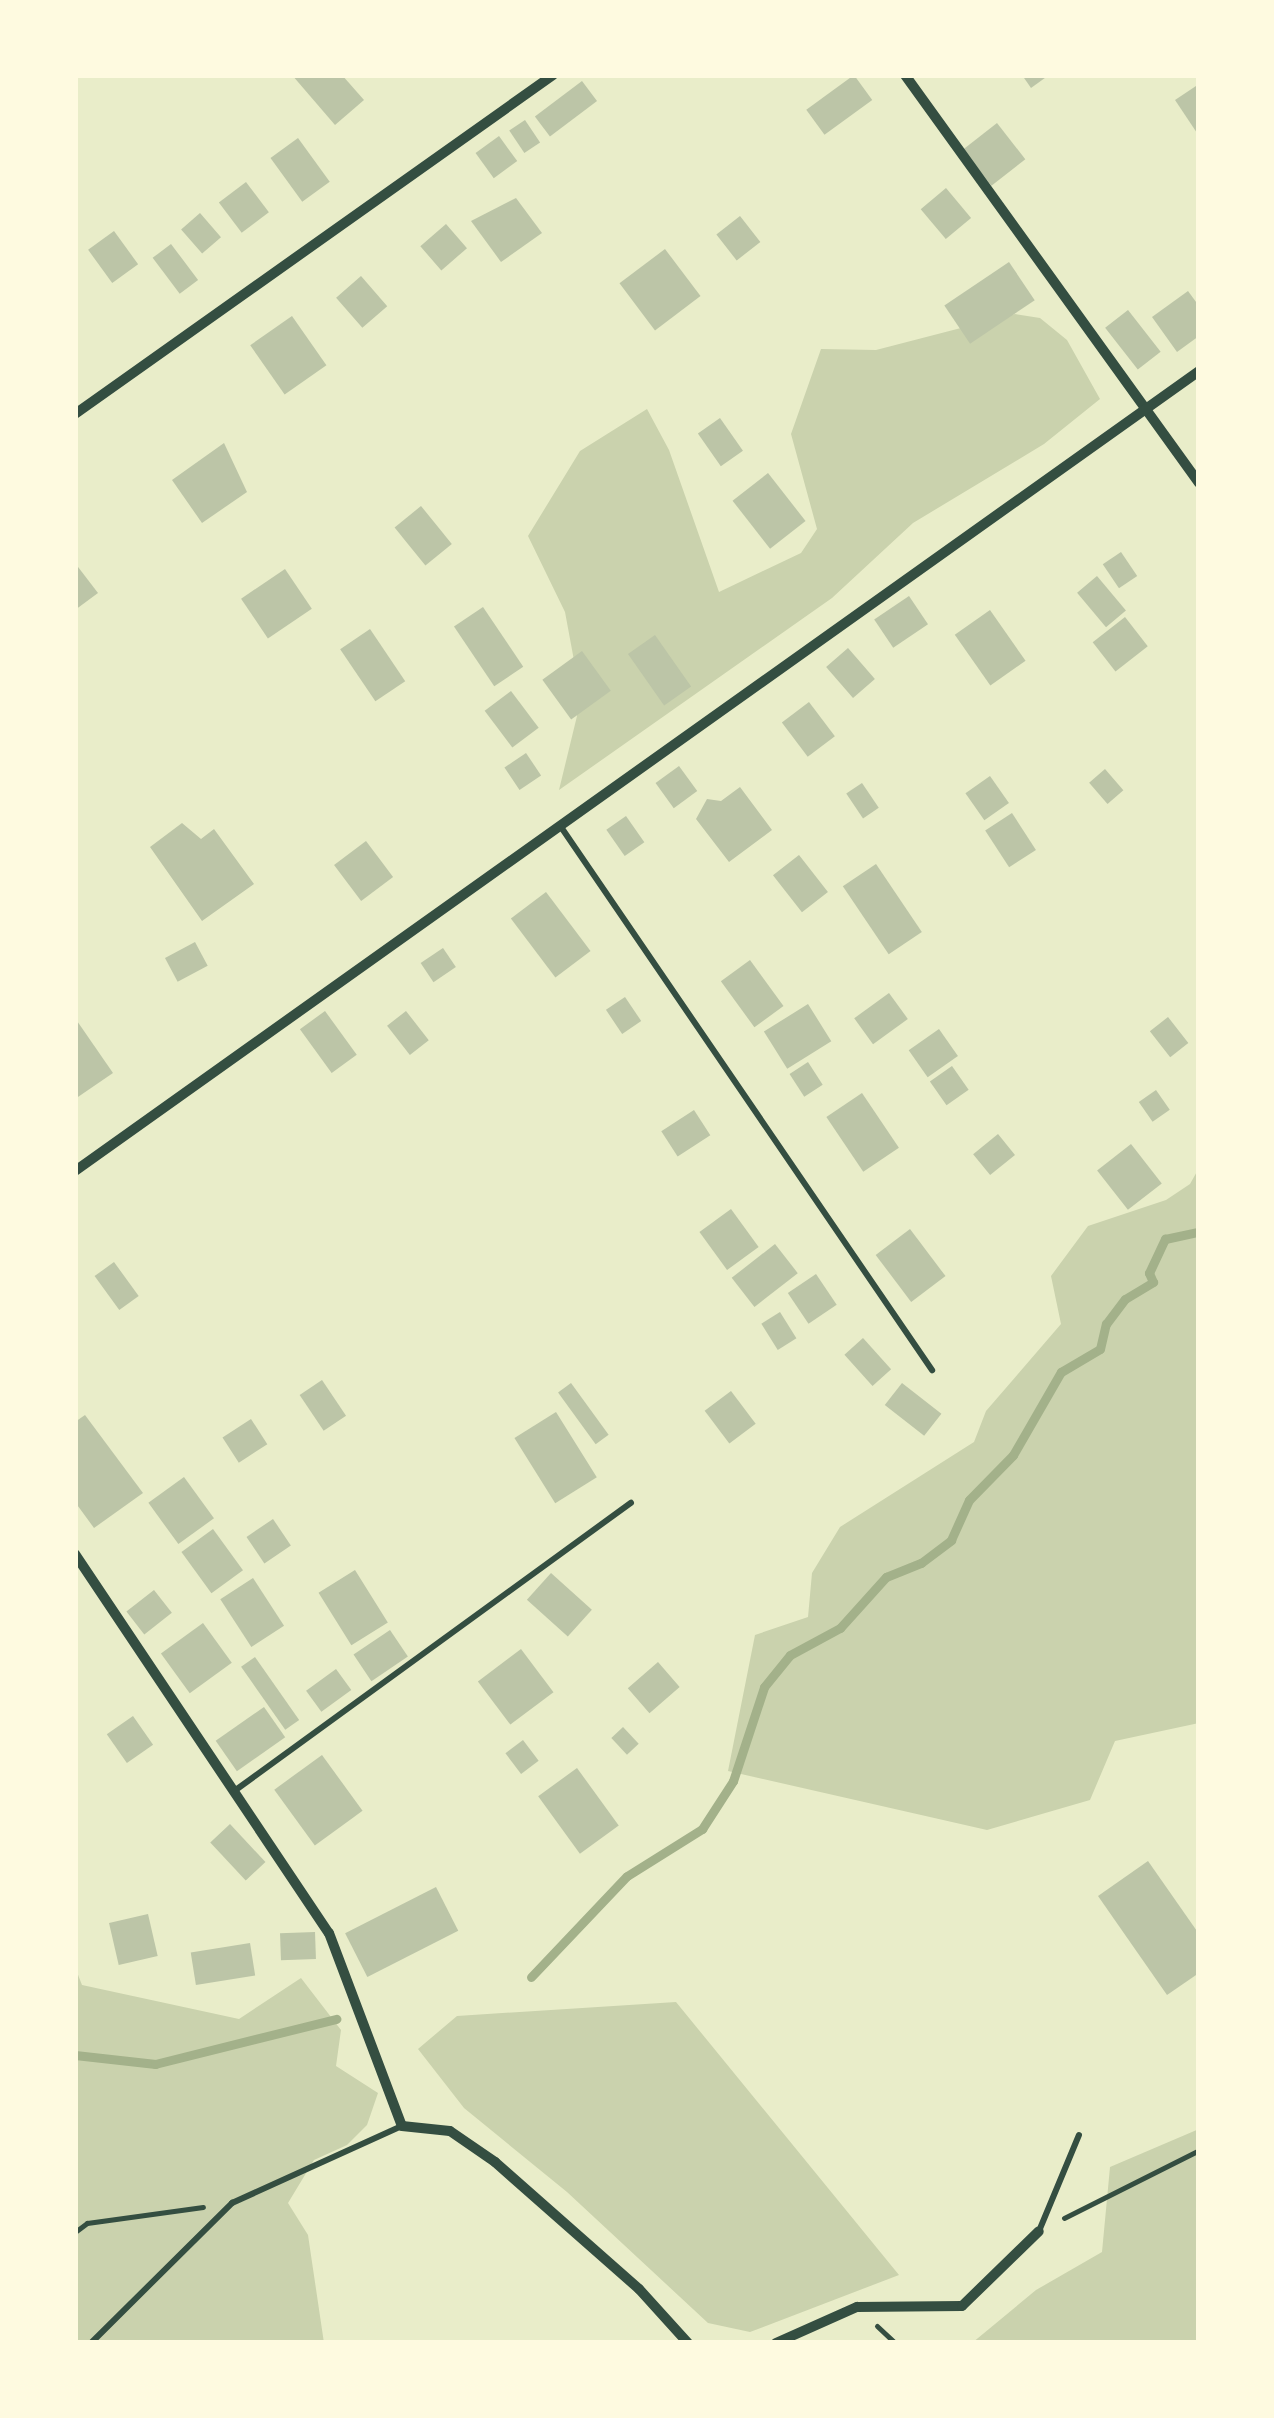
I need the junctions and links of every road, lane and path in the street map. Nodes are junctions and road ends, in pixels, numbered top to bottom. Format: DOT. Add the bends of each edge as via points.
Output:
graph roads {
  1 [pos="554,75"];
  2 [pos="905,75"];
  3 [pos="1199,371"];
  4 [pos="1146,408"];
  5 [pos="75,414"];
  6 [pos="1199,483"];
  7 [pos="561,826"];
  8 [pos="75,1172"];
  9 [pos="932,1370"];
  10 [pos="631,1503"];
  11 [pos="75,1554"];
  12 [pos="237,1788"];
  13 [pos="402,2126"];
  14 [pos="1080,2135"];
  15 [pos="1199,2150"];
  16 [pos="232,2203"];
  17 [pos="1039,2231"];
  18 [pos="75,2232"];
  19 [pos="92,2343"];
  20 [pos="688,2343"];
  21 [pos="776,2343"];
  1 -- 5 [label="street"];
  2 -- 4 [label="street"];
  3 -- 4 [label="street"];
  4 -- 6 [label="street"];
  4 -- 7 [label="street"];
  7 -- 8 [label="street"];
  7 -- 9 [label="lane"];
  10 -- 12 [label="lane"];
  11 -- 12 [label="street"];
  12 -- 13 [label="street" via="329,1932"];
  13 -- 16 [label="lane"];
  13 -- 20 [label="street" via="450,2132 495,2162 639,2289"];
  14 -- 17 [label="lane"];
  15 -- 17 [label="path"];
  16 -- 18 [label="path" via="87,2224"];
  16 -- 19 [label="lane"];
  17 -- 21 [label="street" via="962,2306 858,2306"];
}
